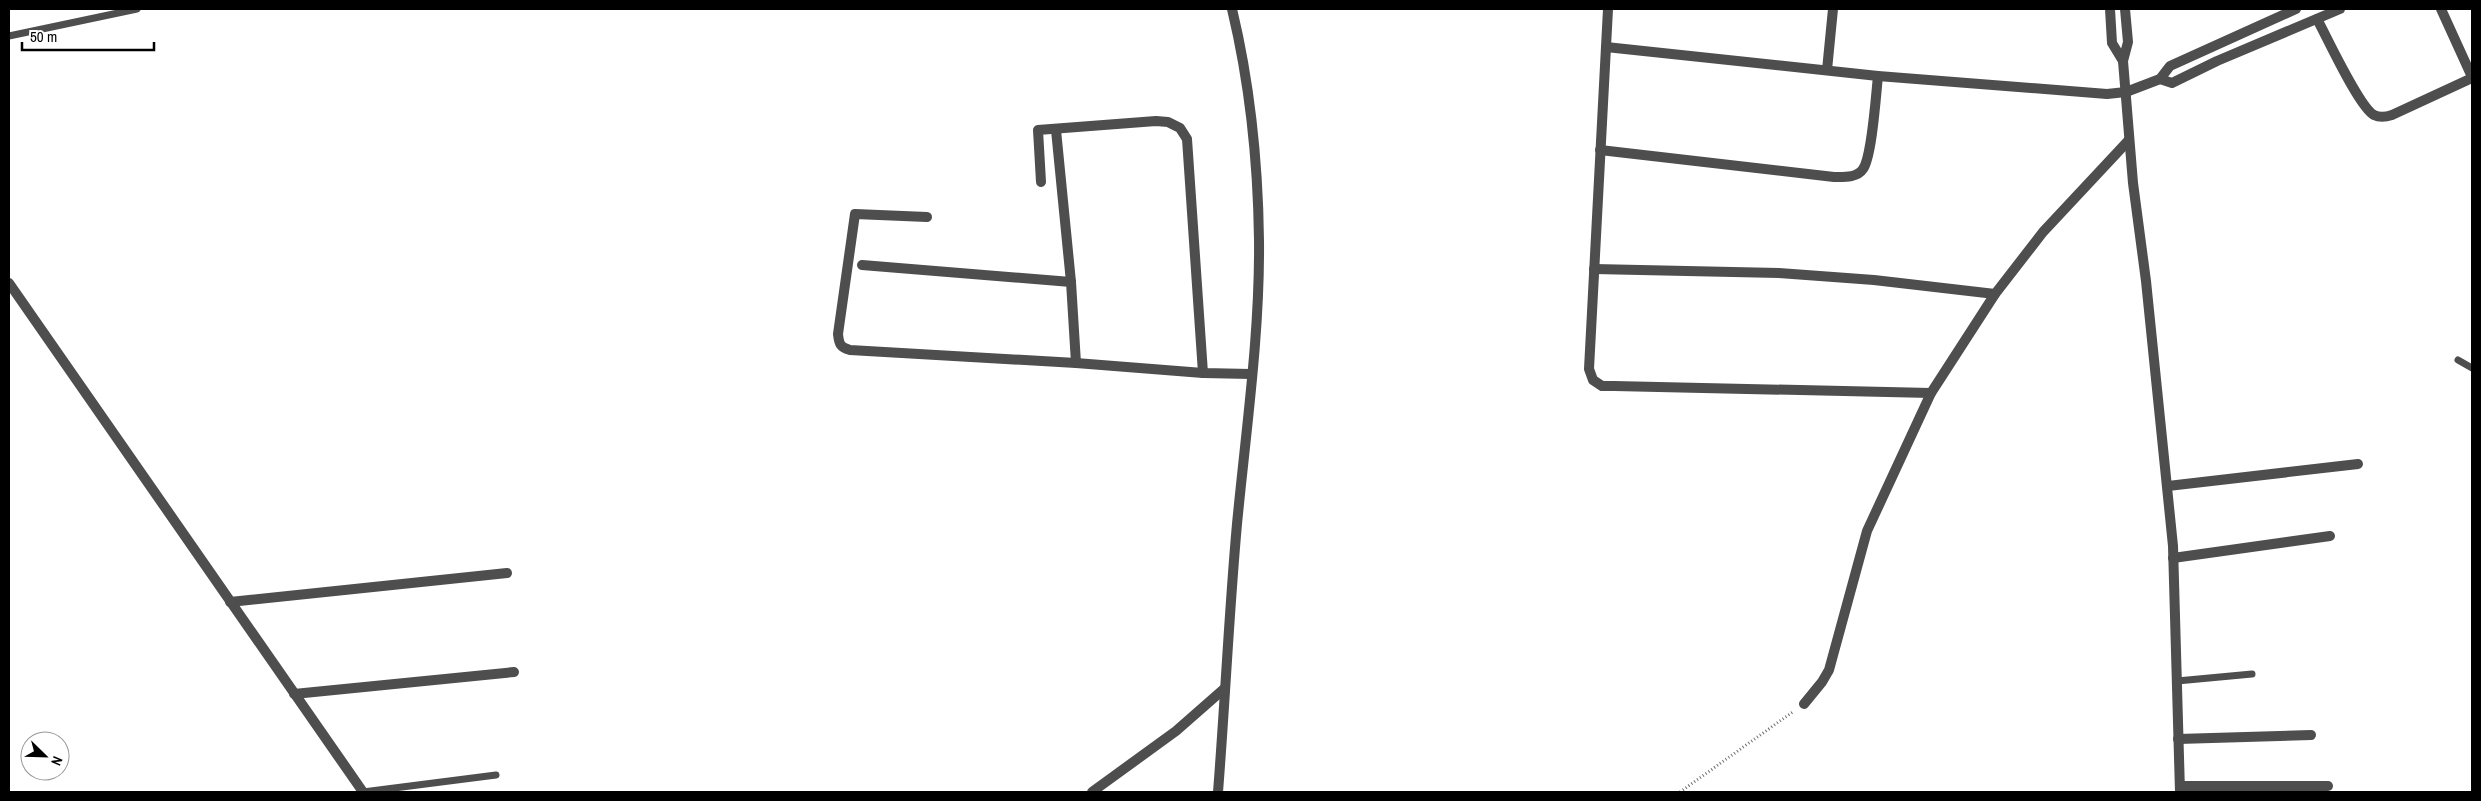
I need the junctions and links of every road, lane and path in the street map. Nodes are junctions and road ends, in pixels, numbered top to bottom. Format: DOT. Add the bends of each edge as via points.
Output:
graph roads {
  1 [pos="137,9"];
  2 [pos="1232,9"];
  3 [pos="1608,9"];
  4 [pos="1833,9"];
  5 [pos="2110,9"];
  6 [pos="2125,9"];
  7 [pos="2296,9"];
  8 [pos="2340,9"];
  9 [pos="2441,9"];
  10 [pos="2317,19"];
  11 [pos="9,36"];
  12 [pos="1606,47"];
  13 [pos="2123,61"];
  14 [pos="1827,70"];
  15 [pos="1878,76"];
  16 [pos="2472,77"];
  17 [pos="2160,79"];
  18 [pos="2126,92"];
  19 [pos="1056,130"];
  20 [pos="2130,140"];
  21 [pos="1600,150"];
  22 [pos="1041,182"];
  23 [pos="927,217"];
  24 [pos="862,265"];
  25 [pos="1594,269"];
  26 [pos="9,282"];
  27 [pos="1071,282"];
  28 [pos="1995,294"];
  29 [pos="2458,360"];
  30 [pos="1076,363"];
  31 [pos="2472,368"];
  32 [pos="1203,373"];
  33 [pos="1251,374"];
  34 [pos="1931,393"];
  35 [pos="2358,464"];
  36 [pos="2168,480"];
  37 [pos="2330,536"];
  38 [pos="2173,558"];
  39 [pos="507,573"];
  40 [pos="230,602"];
  41 [pos="514,672"];
  42 [pos="2252,674"];
  43 [pos="2177,681"];
  44 [pos="1225,688"];
  45 [pos="294,694"];
  46 [pos="1804,704"];
  47 [pos="2311,735"];
  48 [pos="2178,739"];
  49 [pos="496,775"];
  50 [pos="2328,786"];
  51 [pos="2180,789"];
  52 [pos="363,792"];
  53 [pos="1092,792"];
  54 [pos="1218,792"];
  55 [pos="1680,792"];
  1 -- 11 [label="lane"];
  2 -- 33 [label="street" via="1248,90 1256,161 1259,242"];
  3 -- 12 [label="street"];
  4 -- 14 [label="street"];
  5 -- 13 [label="street" via="2112,43"];
  6 -- 13 [label="street" via="2128,42"];
  7 -- 17 [label="street" via="2170,66"];
  8 -- 10 [label="street"];
  9 -- 16 [label="street"];
  10 -- 16 [label="street" via="2363,104 2375,116 2392,115"];
  10 -- 17 [label="street" via="2217,60 2172,83"];
  12 -- 14 [label="street"];
  12 -- 21 [label="street"];
  13 -- 18 [label="street"];
  14 -- 15 [label="street"];
  15 -- 18 [label="street" via="2107,94"];
  15 -- 21 [label="street" via="1868,156 1863,169 1852,177"];
  17 -- 18 [label="street"];
  18 -- 20 [label="street"];
  19 -- 22 [label="street" via="1038,130"];
  19 -- 27 [label="street"];
  19 -- 32 [label="street" via="1156,121 1180,128 1187,139"];
  20 -- 28 [label="street" via="2043,232"];
  20 -- 36 [label="street"];
  21 -- 25 [label="street"];
  23 -- 30 [label="street" via="855,214 838,334 842,348"];
  24 -- 27 [label="street"];
  25 -- 28 [label="street" via="1788,274"];
  25 -- 34 [label="street" via="1589,369 1593,380 1602,386"];
  26 -- 40 [label="street"];
  27 -- 30 [label="street"];
  28 -- 34 [label="street"];
  29 -- 31 [label="lane"];
  30 -- 32 [label="street"];
  32 -- 33 [label="street"];
  33 -- 44 [label="street"];
  34 -- 46 [label="street" via="1867,531 1829,670"];
  35 -- 36 [label="street"];
  36 -- 38 [label="street"];
  37 -- 38 [label="street"];
  38 -- 43 [label="street"];
  39 -- 40 [label="street"];
  40 -- 45 [label="street"];
  41 -- 45 [label="street"];
  42 -- 43 [label="lane"];
  43 -- 48 [label="street"];
  44 -- 53 [label="street" via="1176,731"];
  44 -- 54 [label="street"];
  45 -- 52 [label="street"];
  46 -- 55 [label="path"];
  47 -- 48 [label="street"];
  48 -- 51 [label="street"];
  49 -- 52 [label="lane"];
  50 -- 51 [label="street"];
}
